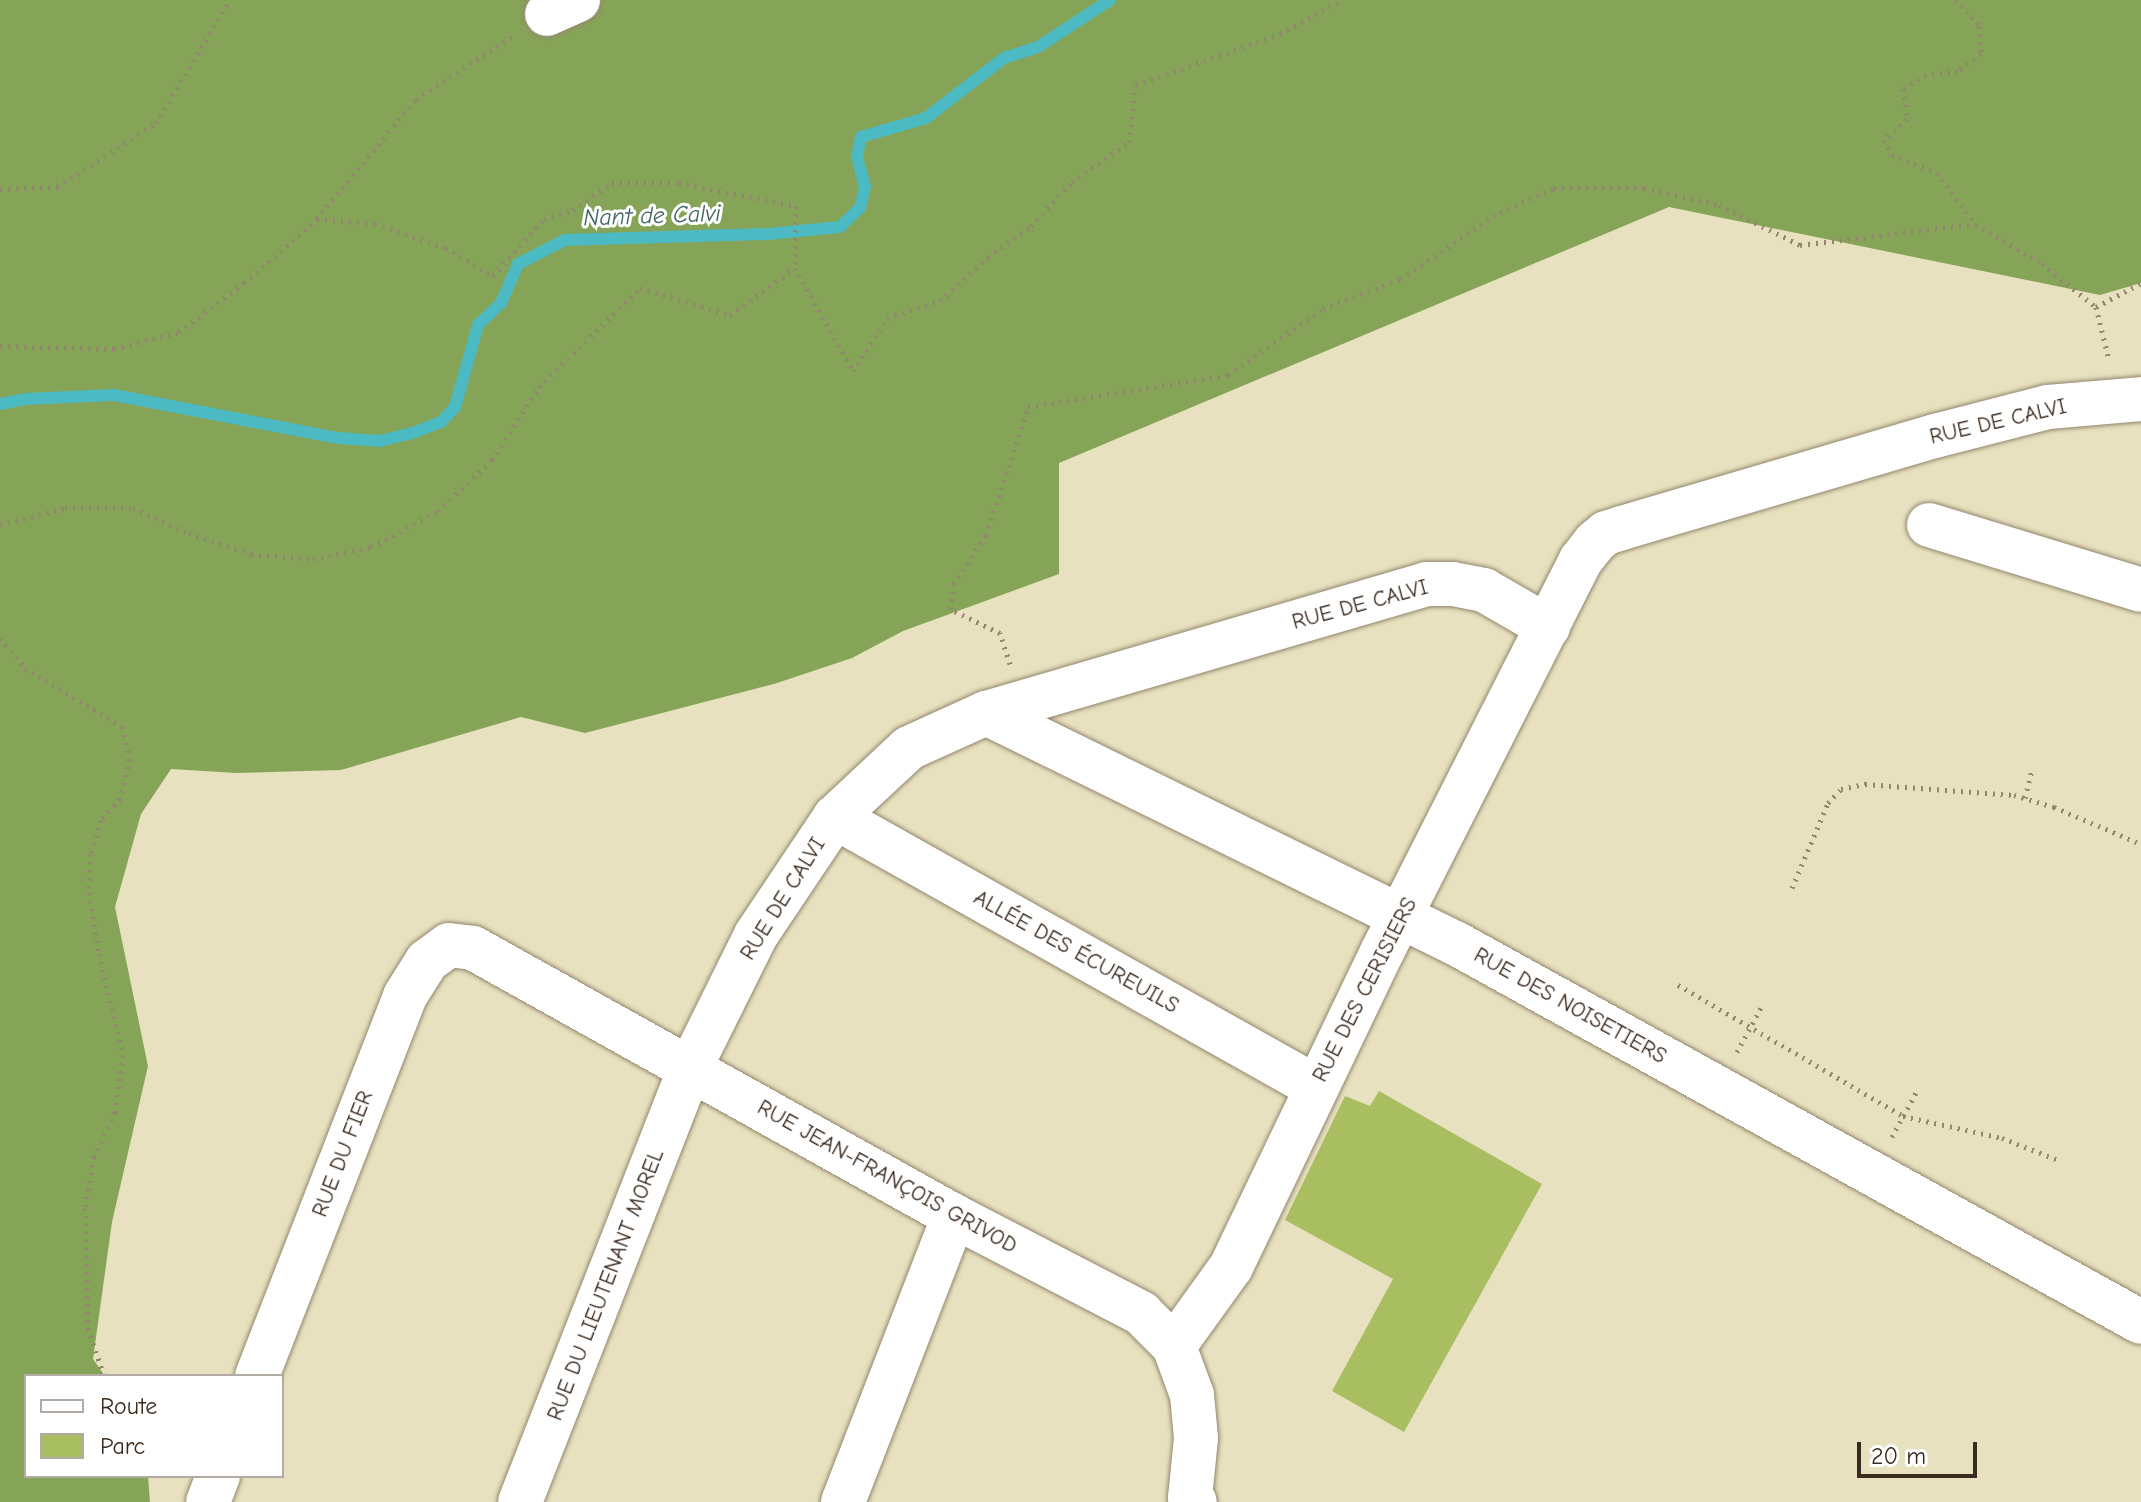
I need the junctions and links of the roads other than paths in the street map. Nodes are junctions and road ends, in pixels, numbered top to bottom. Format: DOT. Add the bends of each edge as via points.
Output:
graph roads {
  1 [pos="2130,400"];
  2 [pos="1929,525"];
  3 [pos="2141,590"];
  4 [pos="1548,627"];
  5 [pos="1005,708"];
  6 [pos="835,817"];
  7 [pos="1402,915"];
  8 [pos="449,945"];
  9 [pos="690,1068"];
  10 [pos="1316,1087"];
  11 [pos="954,1216"];
  12 [pos="2141,1322"];
  13 [pos="1174,1346"];
  14 [pos="258,1374"];
  15 [pos="217,1478"];
  16 [pos="1191,1501"];
  17 [pos="208,1502"];
  18 [pos="520,1502"];
  19 [pos="843,1502"];
  1 -- 4 [label="street, RUE DE CALVI" via="2048,407 1606,533 1581,560"];
  2 -- 3 [label="street"];
  4 -- 5 [label="street, RUE DE CALVI" via="1484,590 1426,584"];
  4 -- 7 [label="street, RUE DES CERISIERS"];
  5 -- 6 [label="street, RUE DE CALVI" via="909,748"];
  5 -- 7 [label="street, RUE DES NOISETIERS"];
  6 -- 9 [label="street, RUE DE CALVI" via="756,935"];
  6 -- 10 [label="street, ALLÉE DES ÉCUREUILS"];
  7 -- 10 [label="street, RUE DES CERISIERS"];
  7 -- 12 [label="street, RUE DES NOISETIERS"];
  8 -- 9 [label="street, RUE JEAN-FRANÇOIS GRIVOD" via="473,948"];
  8 -- 14 [label="street, RUE DU FIER" via="427,961 405,996"];
  9 -- 11 [label="street, RUE JEAN-FRANÇOIS GRIVOD"];
  9 -- 18 [label="street, RUE DU LIEUTENANT MOREL"];
  10 -- 13 [label="street, RUE DES CERISIERS" via="1231,1267"];
  11 -- 13 [label="street, RUE JEAN-FRANÇOIS GRIVOD" via="1141,1313"];
  11 -- 19 [label="street"];
  13 -- 16 [label="street, RUE JEAN-FRANÇOIS GRIVOD" via="1192,1395 1196,1438"];
  15 -- 17 [label="street"];
}
